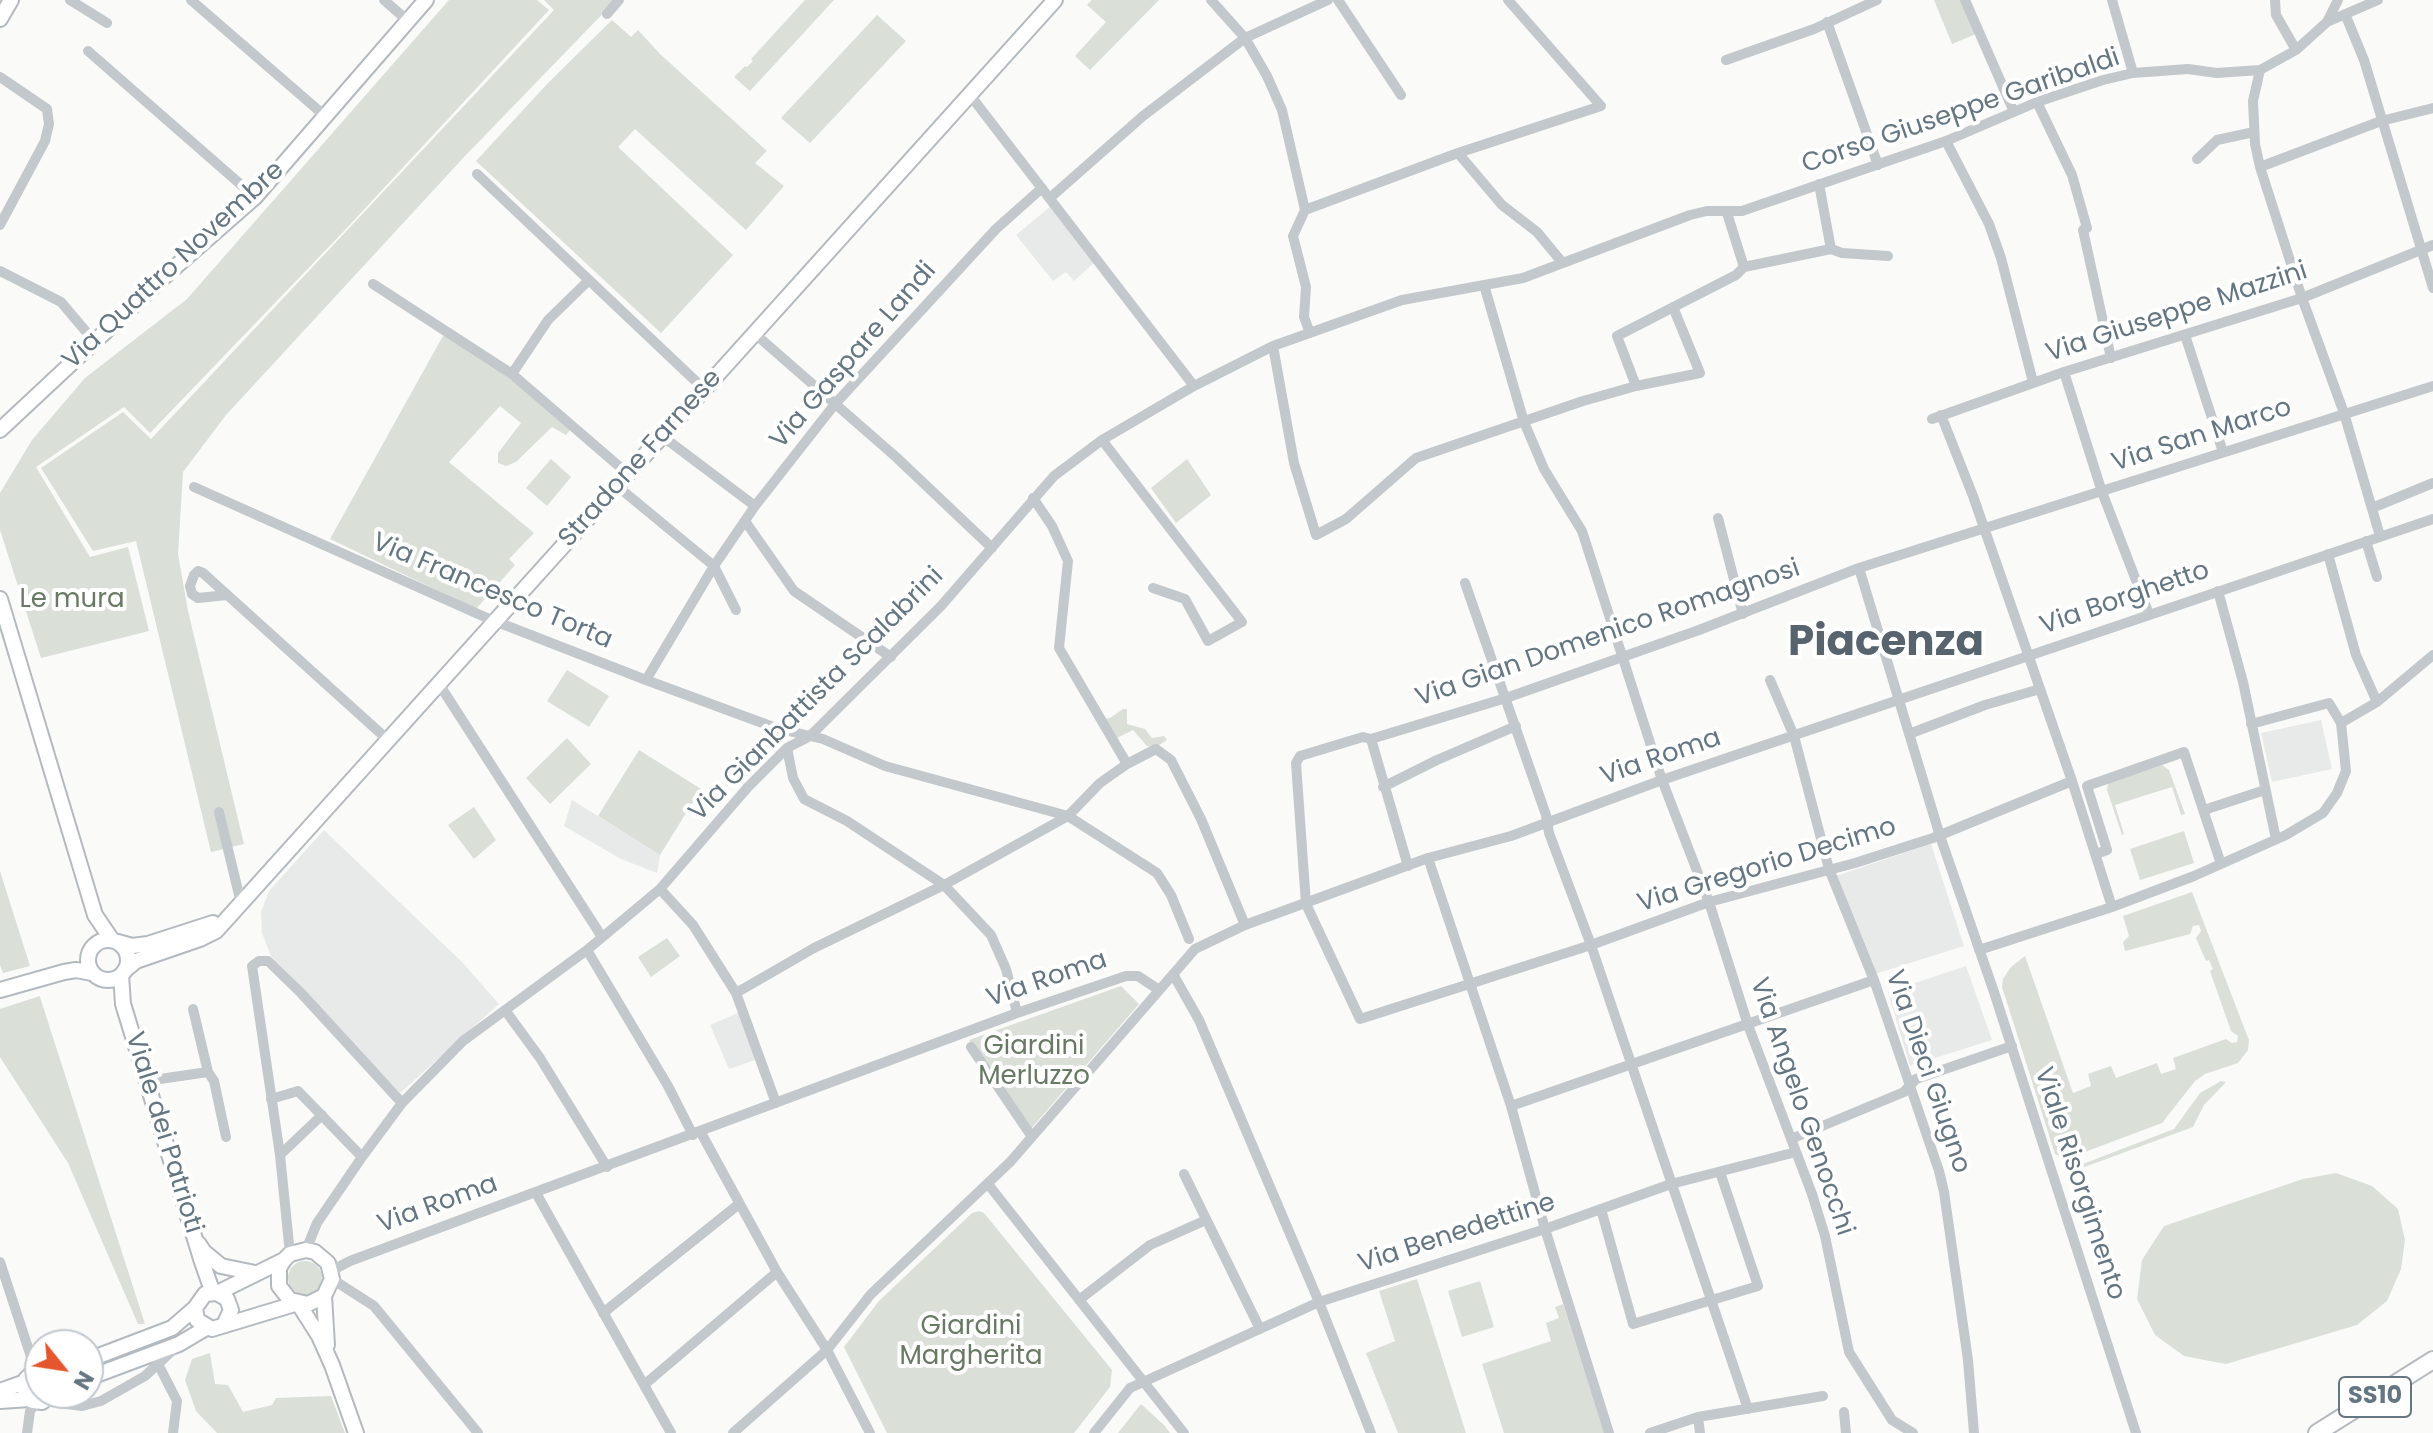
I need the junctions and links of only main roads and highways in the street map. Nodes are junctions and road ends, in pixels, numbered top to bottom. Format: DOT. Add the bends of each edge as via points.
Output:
graph roads {
  1 [pos="11,0"];
  2 [pos="426,0"];
  3 [pos="1055,0"];
  4 [pos="0,19"];
  5 [pos="13,419"];
  6 [pos="0,430"];
  7 [pos="0,442"];
  8 [pos="0,599"];
  9 [pos="95,915"];
  10 [pos="226,919"];
  11 [pos="115,941"];
  12 [pos="91,951"];
  13 [pos="64,972"];
  14 [pos="123,972"];
  15 [pos="99,976"];
  16 [pos="0,990"];
  17 [pos="123,1004"];
  18 [pos="196,1239"];
  19 [pos="287,1257"];
  20 [pos="256,1274"];
  21 [pos="324,1296"];
  22 [pos="206,1298"];
  23 [pos="298,1303"];
  24 [pos="224,1325"];
  25 [pos="206,1328"];
  26 [pos="104,1354"];
  27 [pos="2433,1360"];
  28 [pos="332,1365"];
  29 [pos="104,1372"];
  30 [pos="24,1380"];
  31 [pos="0,1391"];
  32 [pos="24,1400"];
  33 [pos="0,1401"];
  34 [pos="356,1433"];
  35 [pos="2317,1433"];
  1 -- 4 [label="main road"];
  2 -- 5 [label="main road, Via Quattro Novembre" via="255,197"];
  3 -- 10 [label="main road, Stradone Farnese"];
  5 -- 6 [label="main road, Via Quattro Novembre"];
  5 -- 7 [label="main road, Via Quattro Novembre"];
  8 -- 9 [label="main road"];
  9 -- 11 [label="main road"];
  9 -- 12 [label="main road"];
  10 -- 11 [label="main road, Stradone Farnese" via="148,944"];
  10 -- 14 [label="main road, Stradone Farnese" via="216,931 136,961"];
  11 -- 12 [label="main road" via="102,941"];
  11 -- 14 [label="main road" via="127,955"];
  12 -- 13 [label="main road"];
  12 -- 15 [label="main road"];
  13 -- 15 [label="main road"];
  13 -- 16 [label="main road"];
  14 -- 15 [label="main road"];
  14 -- 17 [label="main road, Viale dei Patrioti"];
  15 -- 17 [label="main road, Viale dei Patrioti"];
  17 -- 18 [label="main road, Viale dei Patrioti"];
  18 -- 20 [label="main road" via="221,1266"];
  18 -- 22 [label="main road, Viale dei Patrioti"];
  19 -- 20 [label="main road"];
  19 -- 21 [label="main road" via="306,1250 322,1257 331,1275"];
  19 -- 23 [label="main road" via="279,1268 279,1286"];
  20 -- 22 [label="main road"];
  21 -- 23 [label="main road"];
  21 -- 28 [label="main road"];
  22 -- 24 [label="main road" via="227,1299 231,1310"];
  22 -- 25 [label="main road" via="197,1320"];
  22 -- 26 [label="main road" via="172,1328"];
  23 -- 24 [label="main road"];
  23 -- 28 [label="main road"];
  24 -- 25 [label="main road"];
  25 -- 29 [label="main road"];
  27 -- 35 [label="main road, SS10"];
  28 -- 34 [label="main road"];
  30 -- 31 [label="main road"];
  32 -- 33 [label="main road"];
}
